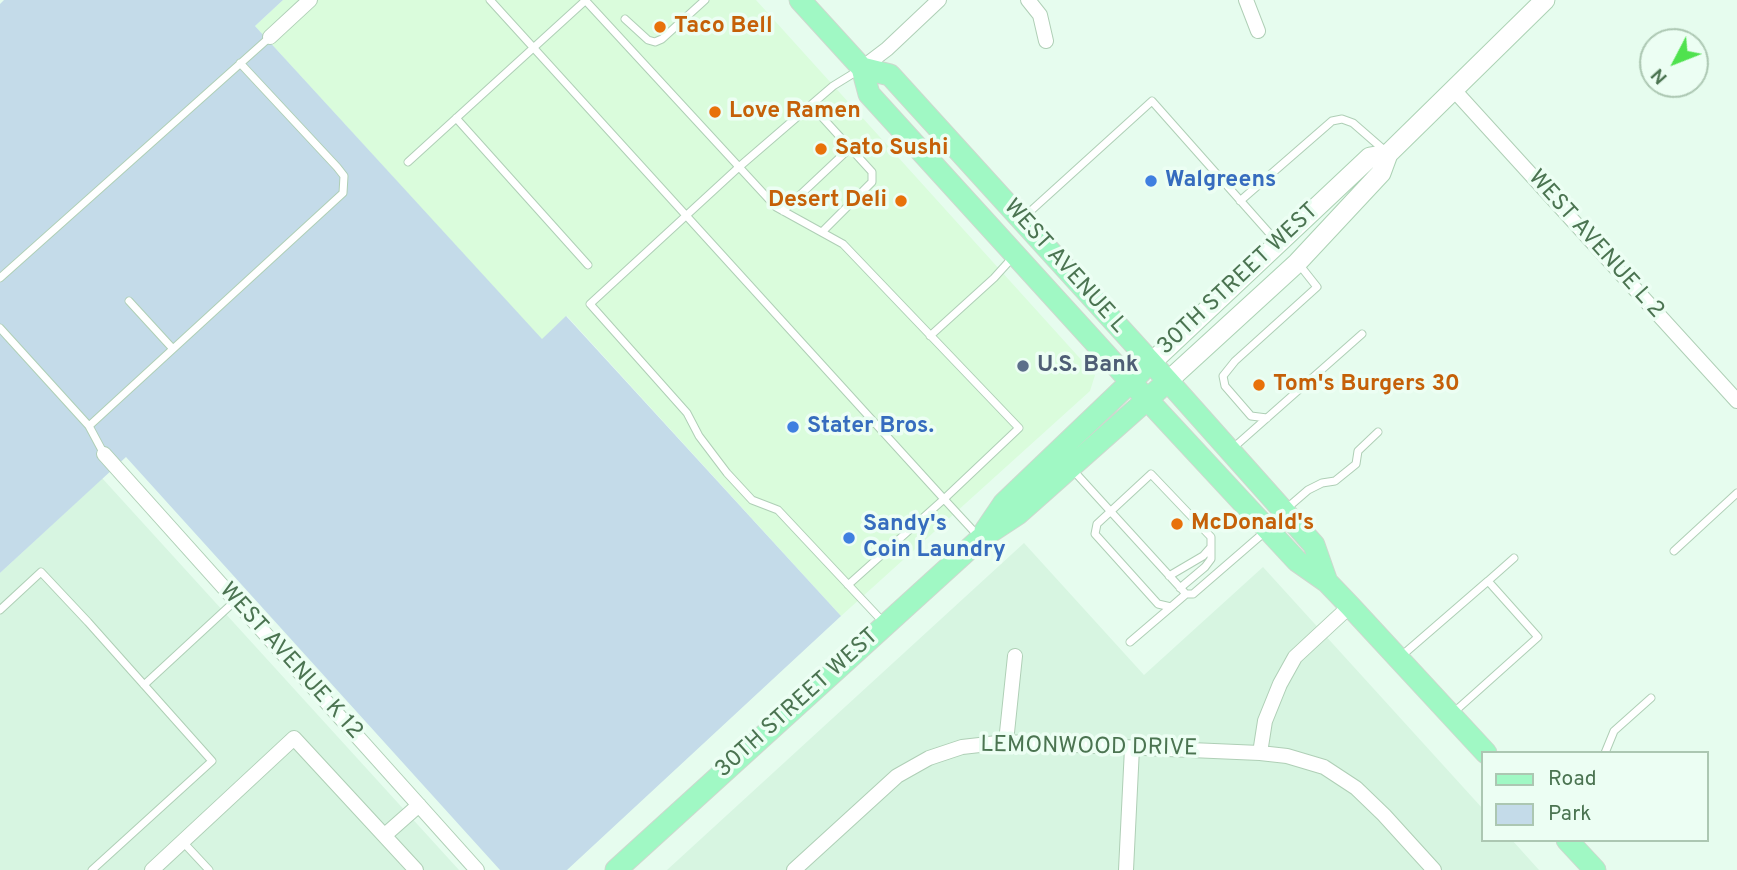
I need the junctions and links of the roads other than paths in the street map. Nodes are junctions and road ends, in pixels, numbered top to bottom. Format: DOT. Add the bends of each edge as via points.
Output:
graph roads {
  1 [pos="310,0"];
  2 [pos="490,0"];
  3 [pos="585,0"];
  4 [pos="705,0"];
  5 [pos="800,0"];
  6 [pos="939,0"];
  7 [pos="1028,0"];
  8 [pos="1246,0"];
  9 [pos="1545,0"];
  10 [pos="625,19"];
  11 [pos="1258,31"];
  12 [pos="270,37"];
  13 [pos="1046,41"];
  14 [pos="532,48"];
  15 [pos="240,63"];
  16 [pos="862,68"];
  17 [pos="1453,89"];
  18 [pos="810,105"];
  19 [pos="456,118"];
  20 [pos="850,148"];
  21 [pos="1388,154"];
  22 [pos="408,162"];
  23 [pos="739,167"];
  24 [pos="1240,201"];
  25 [pos="783,211"];
  26 [pos="686,216"];
  27 [pos="1021,220"];
  28 [pos="822,232"];
  29 [pos="1279,243"];
  30 [pos="1016,254"];
  31 [pos="1297,262"];
  32 [pos="588,265"];
  33 [pos="0,278"];
  34 [pos="129,301"];
  35 [pos="0,328"];
  36 [pos="1362,334"];
  37 [pos="930,336"];
  38 [pos="173,349"];
  39 [pos="1151,363"];
  40 [pos="1130,380"];
  41 [pos="1168,381"];
  42 [pos="1148,400"];
  43 [pos="1737,401"];
  44 [pos="1267,418"];
  45 [pos="89,426"];
  46 [pos="1378,432"];
  47 [pos="1229,450"];
  48 [pos="104,454"];
  49 [pos="1071,467"];
  50 [pos="1737,493"];
  51 [pos="944,499"];
  52 [pos="1284,511"];
  53 [pos="1111,512"];
  54 [pos="1268,529"];
  55 [pos="981,539"];
  56 [pos="1211,547"];
  57 [pos="1674,551"];
  58 [pos="1514,558"];
  59 [pos="1169,576"];
  60 [pos="1488,581"];
  61 [pos="1326,582"];
  62 [pos="848,585"];
  63 [pos="1183,591"];
  64 [pos="235,601"];
  65 [pos="1350,606"];
  66 [pos="1171,607"];
  67 [pos="0,610"];
  68 [pos="886,625"];
  69 [pos="1130,642"];
  70 [pos="1015,656"];
  71 [pos="1399,658"];
  72 [pos="144,685"];
  73 [pos="1651,698"];
  74 [pos="1451,715"];
  75 [pos="1006,742"];
  76 [pos="1132,748"];
  77 [pos="1484,751"];
  78 [pos="1606,751"];
  79 [pos="1260,753"];
  80 [pos="419,805"];
  81 [pos="385,835"];
  82 [pos="182,841"];
  83 [pos="1569,842"];
  84 [pos="92,870"];
  85 [pos="152,870"];
  86 [pos="209,870"];
  87 [pos="416,870"];
  88 [pos="477,870"];
  89 [pos="616,870"];
  90 [pos="794,870"];
  91 [pos="1126,870"];
  92 [pos="1434,870"];
  93 [pos="1595,870"];
  1 -- 12 [label="street"];
  2 -- 14 [label="lane"];
  3 -- 14 [label="lane"];
  3 -- 23 [label="lane"];
  4 -- 10 [label="lane" via="655,42"];
  5 -- 16 [label="main road, WEST AVENUE L"];
  6 -- 16 [label="street"];
  7 -- 13 [label="street" via="1040,15"];
  8 -- 11 [label="street"];
  9 -- 17 [label="main road, 30TH STREET WEST"];
  12 -- 15 [label="lane"];
  14 -- 19 [label="lane"];
  14 -- 26 [label="lane"];
  15 -- 33 [label="lane"];
  15 -- 38 [label="lane" via="337,167 344,177 343,193"];
  16 -- 18 [label="lane"];
  16 -- 27 [label="main road, WEST AVENUE L" via="890,75"];
  16 -- 30 [label="main road, WEST AVENUE L" via="869,94"];
  17 -- 21 [label="main road, 30TH STREET WEST"];
  17 -- 43 [label="street, WEST AVENUE L 2"];
  18 -- 20 [label="lane"];
  18 -- 23 [label="lane"];
  19 -- 22 [label="lane"];
  19 -- 32 [label="lane"];
  20 -- 25 [label="lane"];
  20 -- 28 [label="lane" via="872,172 872,182"];
  21 -- 24 [label="lane" via="1353,123 1332,121"];
  21 -- 29 [label="main road, 30TH STREET WEST" via="1370,158"];
  21 -- 31 [label="main road, 30TH STREET WEST" via="1381,173"];
  23 -- 25 [label="lane"];
  23 -- 26 [label="lane"];
  24 -- 27 [label="lane" via="1152,101"];
  24 -- 29 [label="lane"];
  25 -- 28 [label="lane"];
  26 -- 51 [label="lane"];
  26 -- 62 [label="lane" via="590,304 687,413 726,473 752,500 778,510"];
  27 -- 39 [label="main road, WEST AVENUE L"];
  28 -- 37 [label="lane" via="843,244"];
  29 -- 39 [label="main road, 30TH STREET WEST"];
  30 -- 37 [label="lane"];
  30 -- 40 [label="main road, WEST AVENUE L"];
  31 -- 41 [label="main road, 30TH STREET WEST"];
  31 -- 44 [label="lane" via="1317,287 1223,376 1225,386 1251,416"];
  34 -- 38 [label="lane"];
  35 -- 45 [label="lane"];
  36 -- 44 [label="lane"];
  37 -- 51 [label="lane" via="1018,428"];
  38 -- 45 [label="lane"];
  39 -- 40 [label="main road, 30TH STREET WEST"];
  39 -- 41 [label="main road, WEST AVENUE L"];
  40 -- 42 [label="main road, WEST AVENUE L"];
  40 -- 55 [label="main road, 30TH STREET WEST" via="1004,503"];
  41 -- 42 [label="main road, 30TH STREET WEST"];
  41 -- 47 [label="main road, WEST AVENUE L"];
  42 -- 49 [label="main road, 30TH STREET WEST"];
  42 -- 54 [label="main road, WEST AVENUE L"];
  44 -- 47 [label="lane"];
  45 -- 48 [label="lane"];
  46 -- 52 [label="lane" via="1358,451 1356,464 1335,481 1308,490"];
  47 -- 52 [label="main road, WEST AVENUE L"];
  48 -- 64 [label="street, WEST AVENUE K 12"];
  49 -- 53 [label="lane"];
  49 -- 55 [label="main road, 30TH STREET WEST" via="1018,514"];
  50 -- 57 [label="lane"];
  51 -- 55 [label="lane"];
  51 -- 62 [label="lane"];
  52 -- 61 [label="main road, WEST AVENUE L" via="1314,545"];
  53 -- 56 [label="lane" via="1151,474 1206,530"];
  53 -- 59 [label="lane"];
  53 -- 66 [label="lane" via="1097,524 1095,534 1158,604"];
  54 -- 61 [label="main road, WEST AVENUE L" via="1297,561"];
  54 -- 63 [label="lane" via="1193,594"];
  55 -- 68 [label="main road, 30TH STREET WEST"];
  56 -- 59 [label="lane"];
  56 -- 63 [label="lane" via="1205,567"];
  58 -- 60 [label="lane"];
  59 -- 63 [label="lane"];
  60 -- 71 [label="lane"];
  60 -- 74 [label="lane" via="1538,637"];
  61 -- 65 [label="main road, WEST AVENUE L"];
  62 -- 68 [label="lane"];
  63 -- 66 [label="lane"];
  64 -- 72 [label="lane"];
  64 -- 80 [label="street, WEST AVENUE K 12"];
  65 -- 71 [label="main road, WEST AVENUE L"];
  65 -- 79 [label="street" via="1295,657 1265,721"];
  66 -- 69 [label="lane"];
  67 -- 72 [label="lane" via="41,572"];
  68 -- 89 [label="main road, 30TH STREET WEST"];
  70 -- 75 [label="street"];
  71 -- 74 [label="main road, WEST AVENUE L"];
  72 -- 84 [label="lane" via="212,761"];
  73 -- 78 [label="lane" via="1614,732"];
  74 -- 77 [label="main road, WEST AVENUE L"];
  75 -- 76 [label="street, LEMONWOOD DRIVE"];
  75 -- 90 [label="street, LEMONWOOD DRIVE" via="962,747 897,776"];
  76 -- 79 [label="street, LEMONWOOD DRIVE"];
  76 -- 91 [label="street"];
  79 -- 92 [label="street, LEMONWOOD DRIVE" via="1324,768 1356,788"];
  80 -- 81 [label="street"];
  80 -- 88 [label="street, WEST AVENUE K 12"];
  81 -- 82 [label="street" via="294,738"];
  81 -- 87 [label="street"];
  82 -- 85 [label="street"];
  82 -- 86 [label="lane"];
  83 -- 93 [label="main road"];
}
